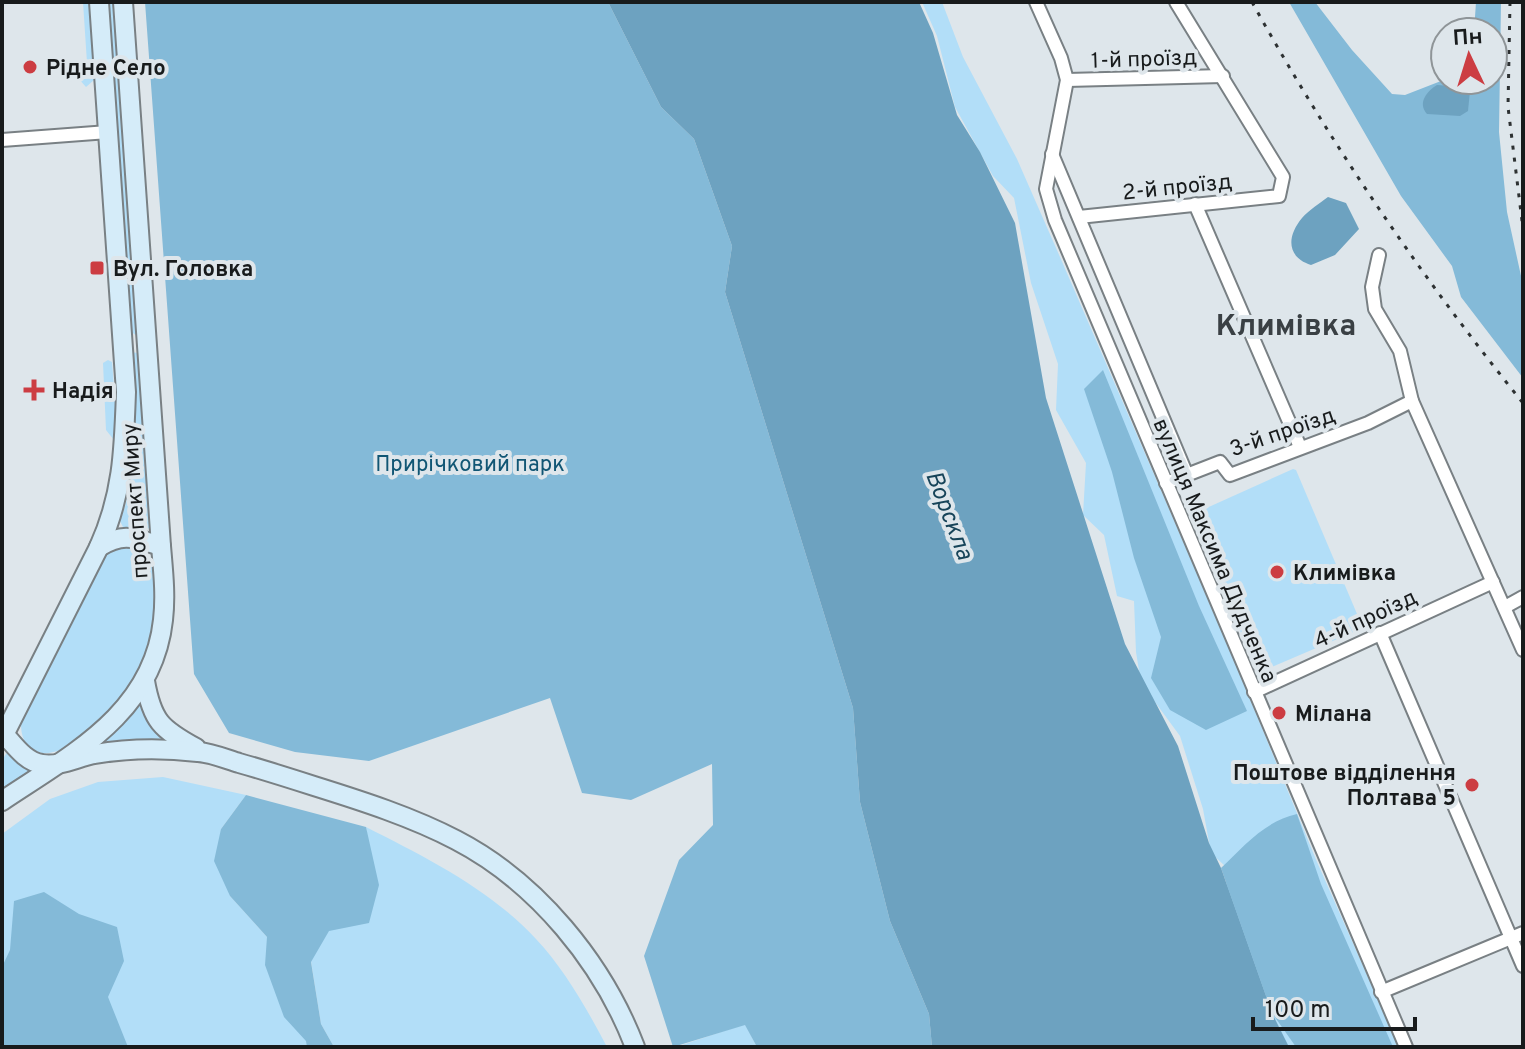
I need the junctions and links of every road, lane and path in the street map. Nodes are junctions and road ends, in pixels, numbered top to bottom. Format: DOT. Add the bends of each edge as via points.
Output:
graph roads {
  1 [pos="99,2"];
  2 [pos="123,2"];
  3 [pos="1036,2"];
  4 [pos="1176,2"];
  5 [pos="1223,76"];
  6 [pos="1067,80"];
  7 [pos="108,132"];
  8 [pos="2,140"];
  9 [pos="1052,152"];
  10 [pos="1195,204"];
  11 [pos="1079,217"];
  12 [pos="1379,255"];
  13 [pos="147,343"];
  14 [pos="123,344"];
  15 [pos="1412,401"];
  16 [pos="1300,447"];
  17 [pos="1187,475"];
  18 [pos="1166,483"];
  19 [pos="161,546"];
  20 [pos="99,547"];
  21 [pos="1493,582"];
  22 [pos="1523,597"];
  23 [pos="1505,607"];
  24 [pos="1380,633"];
  25 [pos="1523,650"];
  26 [pos="145,681"];
  27 [pos="1254,692"];
  28 [pos="3,737"];
  29 [pos="202,752"];
  30 [pos="57,764"];
  31 [pos="2,801"];
  32 [pos="1517,935"];
  33 [pos="1523,966"];
  34 [pos="1381,992"];
  35 [pos="635,1047"];
  36 [pos="1406,1047"];
  1 -- 7 [label="main road, проспект Миру"];
  2 -- 13 [label="main road, проспект Миру"];
  3 -- 6 [label="street"];
  4 -- 5 [label="street"];
  5 -- 6 [label="street, 1-й проїзд"];
  5 -- 10 [label="street, 2-й проїзд" via="1283,177 1279,196"];
  6 -- 9 [label="street, вулиця Максима Дудченка"];
  7 -- 8 [label="street"];
  7 -- 14 [label="main road, проспект Миру"];
  9 -- 11 [label="street, вулиця Максима Дудченка"];
  9 -- 18 [label="street, вулиця Максима Дудченка" via="1046,189 1055,220"];
  10 -- 11 [label="street, 2-й проїзд"];
  10 -- 16 [label="street"];
  11 -- 17 [label="street, вулиця Максима Дудченка"];
  12 -- 15 [label="street" via="1372,287 1375,309 1400,351"];
  13 -- 14 [label="main road"];
  13 -- 19 [label="main road, проспект Миру"];
  14 -- 20 [label="main road, проспект Миру" via="121,480"];
  15 -- 16 [label="street, 3-й проїзд"];
  15 -- 21 [label="street"];
  16 -- 17 [label="street, 3-й проїзд" via="1230,475 1220,462"];
  17 -- 18 [label="street, 3-й проїзд"];
  18 -- 27 [label="street, вулиця Максима Дудченка"];
  19 -- 20 [label="main road" via="125,536"];
  19 -- 26 [label="main road, проспект Миру" via="163,622"];
  20 -- 28 [label="main road, проспект Миру"];
  21 -- 23 [label="street"];
  21 -- 24 [label="street, 4-й проїзд"];
  22 -- 23 [label="street"];
  23 -- 25 [label="street"];
  24 -- 27 [label="street, 4-й проїзд"];
  24 -- 32 [label="street"];
  26 -- 29 [label="main road" via="155,719"];
  26 -- 30 [label="main road, проспект Миру" via="110,724"];
  27 -- 34 [label="street, вулиця Максима Дудченка"];
  28 -- 30 [label="main road" via="30,760"];
  29 -- 30 [label="main road" via="130,750"];
  29 -- 35 [label="main road" via="426,825 490,860 558,921 587,958"];
  30 -- 31 [label="main road, проспект Миру"];
  32 -- 33 [label="street"];
  32 -- 34 [label="street"];
  34 -- 36 [label="street, вулиця Максима Дудченка"];
}
